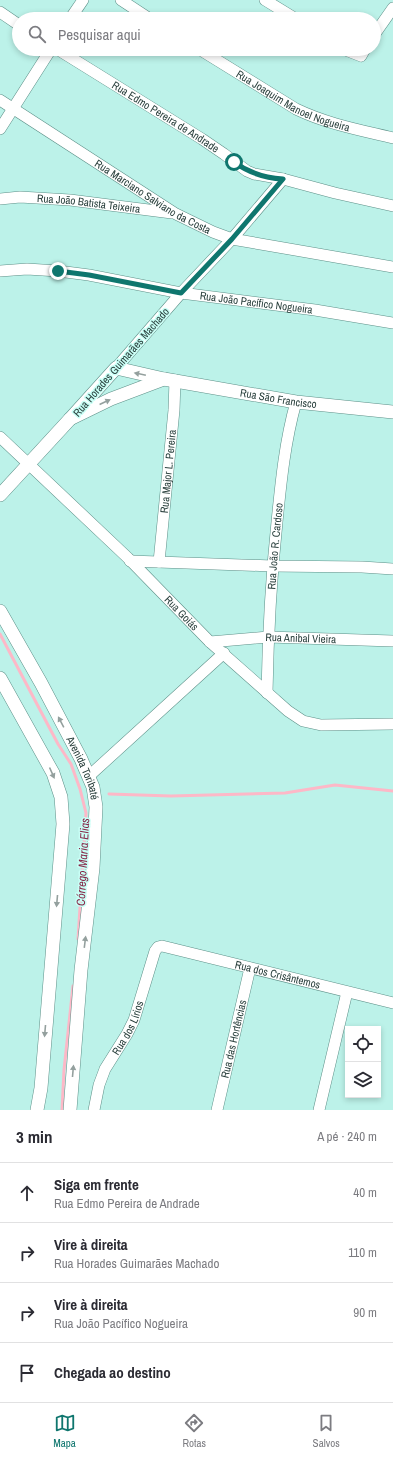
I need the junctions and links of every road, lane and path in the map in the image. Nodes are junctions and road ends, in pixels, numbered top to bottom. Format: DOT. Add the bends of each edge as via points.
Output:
graph roads {
  1 [pos="83,0"];
  2 [pos="121,0"];
  3 [pos="265,0"];
  4 [pos="393,8"];
  5 [pos="0,12"];
  6 [pos="75,12"];
  7 [pos="139,12"];
  8 [pos="285,12"];
  9 [pos="12,20"];
  10 [pos="381,25"];
  11 [pos="47,56"];
  12 [pos="68,56"];
  13 [pos="210,56"];
  14 [pos="0,100"];
  15 [pos="13,109"];
  16 [pos="0,129"];
  17 [pos="393,138"];
  18 [pos="283,179"];
  19 [pos="0,199"];
  20 [pos="393,206"];
  21 [pos="176,214"];
  22 [pos="232,239"];
  23 [pos="393,267"];
  24 [pos="0,271"];
  25 [pos="181,293"];
  26 [pos="393,323"];
  27 [pos="116,368"];
  28 [pos="169,380"];
  29 [pos="296,402"];
  30 [pos="393,412"];
  31 [pos="70,419"];
  32 [pos="0,437"];
  33 [pos="28,464"];
  34 [pos="0,495"];
  35 [pos="130,561"];
  36 [pos="159,562"];
  37 [pos="272,566"];
  38 [pos="393,569"];
  39 [pos="0,611"];
  40 [pos="268,637"];
  41 [pos="393,641"];
  42 [pos="210,642"];
  43 [pos="224,653"];
  44 [pos="0,678"];
  45 [pos="267,693"];
  46 [pos="393,724"];
  47 [pos="89,776"];
  48 [pos="162,946"];
  49 [pos="250,968"];
  50 [pos="347,992"];
  51 [pos="393,1003"];
  52 [pos="37,1110"];
  53 [pos="70,1110"];
  54 [pos="94,1110"];
  55 [pos="216,1110"];
  56 [pos="319,1110"];
  1 -- 6 [label="street"];
  2 -- 7 [label="street"];
  3 -- 8 [label="street"];
  4 -- 10 [label="street"];
  5 -- 9 [label="street"];
  11 -- 15 [label="street"];
  12 -- 18 [label="street, Rua Edmo Pereira de Andrade" via="202,139 247,171 260,176"];
  13 -- 17 [label="street, Rua Joaquim Manoel Nogueira" via="307,115"];
  14 -- 15 [label="street, Rua Marciano Salviano da Costa"];
  15 -- 16 [label="street"];
  15 -- 21 [label="street, Rua Marciano Salviano da Costa"];
  18 -- 20 [label="street, Rua Edmo Pereira de Andrade"];
  18 -- 22 [label="street, Rua Horades Guimarães Machado"];
  19 -- 21 [label="street, Rua João Batista Teixeira" via="20,197 70,200"];
  21 -- 22 [label="street, Rua Marciano Salviano da Costa"];
  22 -- 23 [label="street, Rua Marciano Salviano da Costa"];
  22 -- 25 [label="street, Rua Horades Guimarães Machado"];
  24 -- 25 [label="street, Rua João Pacífico Nogueira" via="58,271"];
  25 -- 26 [label="street, Rua João Pacífico Nogueira"];
  25 -- 27 [label="street, Rua Horades Guimarães Machado"];
  28 -- 27 [label="street, Rua São Francisco, one-way"];
  27 -- 31 [label="street, Rua Horades Guimarães Machado"];
  28 -- 29 [label="street, Rua São Francisco"];
  31 -- 28 [label="street, one-way" via="111,399"];
  28 -- 36 [label="street, Rua Major L. Pereira" via="174,410"];
  29 -- 30 [label="street, Rua São Francisco"];
  29 -- 37 [label="street, Rua João R. Cardoso" via="283,464"];
  31 -- 33 [label="street"];
  32 -- 33 [label="street, Rua Goiás"];
  33 -- 34 [label="street"];
  33 -- 35 [label="street, Rua Goiás"];
  35 -- 36 [label="street"];
  35 -- 42 [label="street, Rua Goiás"];
  36 -- 37 [label="street"];
  37 -- 38 [label="street"];
  37 -- 40 [label="street, Rua João R. Cardoso"];
  47 -- 39 [label="street, Avenida Toribaté, one-way"];
  40 -- 41 [label="street, Rua Anibal Vieira"];
  40 -- 42 [label="street, Rua Anibal Vieira"];
  40 -- 45 [label="street, Rua João R. Cardoso"];
  42 -- 43 [label="street, Rua Goiás"];
  43 -- 45 [label="street, Rua Goiás"];
  43 -- 47 [label="street"];
  44 -- 52 [label="street, one-way" via="53,773 61,797 63,824"];
  45 -- 46 [label="street, Rua Goiás" via="303,720 321,725"];
  53 -- 47 [label="street, Avenida Toribaté, one-way" via="81,970 93,868 96,807"];
  48 -- 49 [label="street, Rua dos Crisântemos"];
  48 -- 54 [label="street, Rua dos Lírios" via="155,951 128,1034 105,1069"];
  49 -- 50 [label="street, Rua dos Crisântemos"];
  49 -- 55 [label="street, Rua das Hortências"];
  50 -- 51 [label="street, Rua dos Crisântemos"];
  50 -- 56 [label="street"];
}
